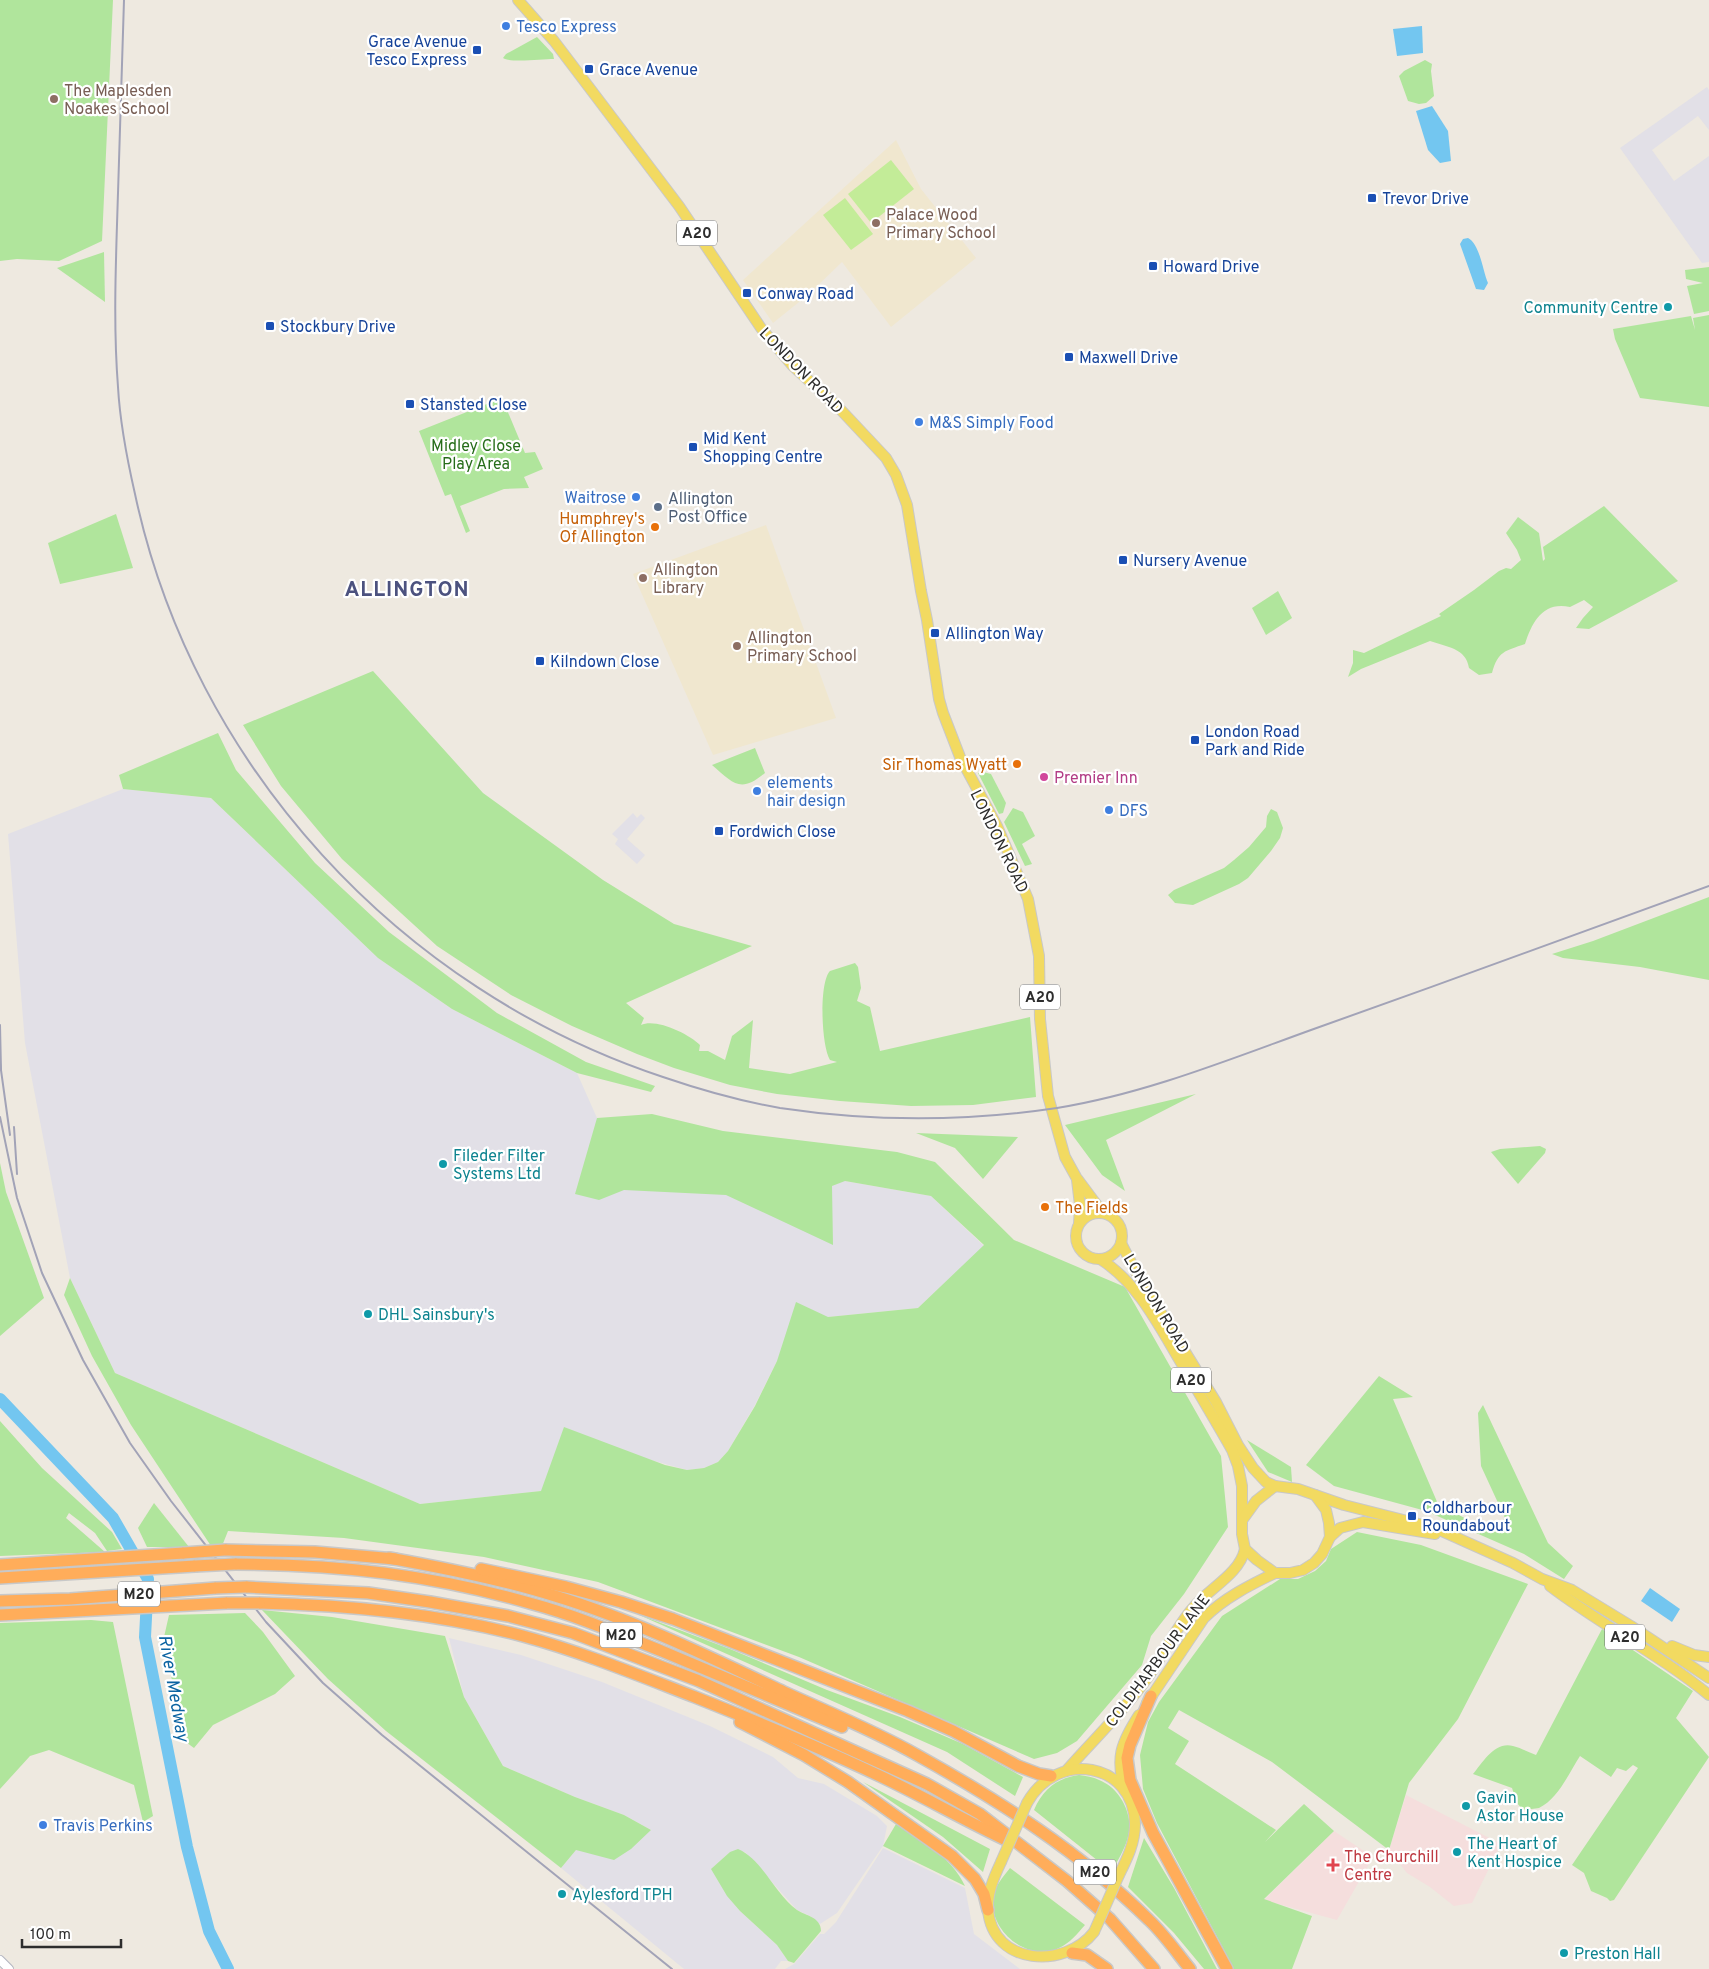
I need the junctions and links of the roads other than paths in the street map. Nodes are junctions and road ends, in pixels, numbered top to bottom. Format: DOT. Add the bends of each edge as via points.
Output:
graph roads {
  1 [pos="518,0"];
  2 [pos="1076,1177"];
  3 [pos="1102,1212"];
  4 [pos="1079,1224"];
  5 [pos="1121,1243"];
  6 [pos="1100,1259"];
  7 [pos="1274,1486"];
  8 [pos="1315,1494"];
  9 [pos="1243,1520"];
  10 [pos="1330,1537"];
  11 [pos="1456,1538"];
  12 [pos="1245,1549"];
  13 [pos="390,1558"];
  14 [pos="0,1565"];
  15 [pos="1275,1573"];
  16 [pos="0,1578"];
  17 [pos="1542,1579"];
  18 [pos="0,1601"];
  19 [pos="0,1615"];
  20 [pos="1631,1626"];
  21 [pos="1709,1656"];
  22 [pos="630,1672"];
  23 [pos="1708,1683"];
  24 [pos="1151,1696"];
  25 [pos="1067,1770"];
  26 [pos="1050,1776"];
  27 [pos="1124,1791"];
  28 [pos="984,1794"];
  29 [pos="1131,1802"];
  30 [pos="1153,1833"];
  31 [pos="1030,1852"];
  32 [pos="988,1910"];
  33 [pos="1072,1953"];
  34 [pos="0,1960"];
  35 [pos="9,1969"];
  36 [pos="1107,1969"];
  37 [pos="1154,1969"];
  38 [pos="1190,1969"];
  39 [pos="1227,1969"];
  1 -- 2 [label="main road, LONDON ROAD / A20" via="554,41 679,206 761,328 792,365 840,409 890,463 907,505 943,713 960,757 997,826 1028,899 1039,956 1040,1019 1048,1096 1066,1157"];
  2 -- 3 [label="main road, LONDON ROAD / A20"];
  2 -- 4 [label="main road, LONDON ROAD / A20"];
  3 -- 4 [label="main road" via="1089,1215"];
  3 -- 5 [label="main road" via="1110,1215 1120,1226"];
  4 -- 6 [label="main road" via="1076,1238 1081,1251"];
  5 -- 6 [label="main road" via="1113,1254"];
  5 -- 7 [label="main road, LONDON ROAD / A20" via="1216,1402 1238,1445 1253,1468"];
  6 -- 9 [label="main road, LONDON ROAD / A20" via="1112,1266 1133,1288 1159,1325 1232,1450 1242,1486"];
  7 -- 8 [label="main road"];
  7 -- 9 [label="main road" via="1256,1501"];
  8 -- 10 [label="main road" via="1326,1510"];
  8 -- 11 [label="main road, A20" via="1344,1505 1435,1528"];
  9 -- 12 [label="main road"];
  10 -- 11 [label="main road, A20" via="1340,1528 1363,1522"];
  10 -- 15 [label="main road" via="1314,1563 1303,1570"];
  11 -- 17 [label="main road, A20"];
  12 -- 15 [label="main road"];
  12 -- 25 [label="main road, COLDHARBOUR LANE" via="1233,1572 1192,1609 1123,1709"];
  13 -- 14 [label="highway, M20, bridge" via="225,1550"];
  13 -- 26 [label="highway, M20" via="486,1569 584,1592 672,1619 908,1711 1018,1766"];
  13 -- 28 [label="highway, M20" via="509,1583 602,1613 711,1658 851,1723 916,1754"];
  15 -- 24 [label="main road, COLDHARBOUR LANE" via="1239,1592 1204,1618"];
  16 -- 28 [label="highway, M20, bridge" via="169,1567 290,1564 375,1570 457,1584 535,1604 630,1638 875,1740"];
  17 -- 20 [label="main road, A20" via="1572,1590"];
  17 -- 23 [label="main road, A20" via="1652,1654"];
  18 -- 31 [label="highway, M20, bridge" via="246,1587 360,1592 508,1616 573,1633 699,1681 928,1784 980,1814"];
  19 -- 22 [label="highway, M20, bridge" via="227,1603 345,1606 436,1618 522,1636"];
  20 -- 21 [label="main road" via="1676,1649"];
  20 -- 23 [label="main road, A20"];
  22 -- 31 [label="highway, M20" via="883,1777"];
  22 -- 32 [label="highway, M20" via="751,1728 848,1782 960,1863 980,1887"];
  24 -- 27 [label="main road, COLDHARBOUR LANE" via="1126,1735 1122,1748 1119,1770"];
  24 -- 30 [label="highway" via="1127,1758 1130,1780"];
  25 -- 26 [label="main road"];
  25 -- 27 [label="main road" via="1097,1771"];
  26 -- 32 [label="main road, bridge" via="1036,1788 1027,1803 991,1886"];
  27 -- 29 [label="main road"];
  28 -- 38 [label="highway, M20" via="1026,1820 1098,1874 1150,1921"];
  29 -- 30 [label="highway"];
  29 -- 33 [label="main road, bridge" via="1134,1834 1129,1854 1094,1932 1083,1946"];
  30 -- 39 [label="highway"];
  31 -- 37 [label="highway, M20" via="1110,1919"];
  32 -- 33 [label="main road" via="998,1936 1021,1956 1046,1960"];
  33 -- 36 [label="highway" via="1087,1955"];
  34 -- 35 [label="street"];
}
